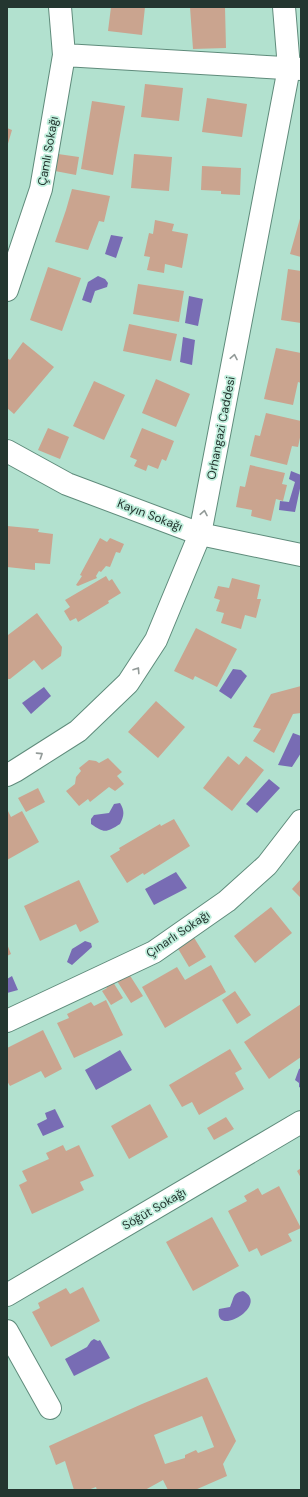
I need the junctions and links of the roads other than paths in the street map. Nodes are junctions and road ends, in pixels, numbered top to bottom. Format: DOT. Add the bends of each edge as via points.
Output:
graph roads {
  1 [pos="60,7"];
  2 [pos="284,7"];
  3 [pos="64,55"];
  4 [pos="295,69"];
  5 [pos="7,290"];
  6 [pos="7,451"];
  7 [pos="200,534"];
  8 [pos="301,554"];
  9 [pos="7,775"];
  10 [pos="301,821"];
  11 [pos="7,1021"];
  12 [pos="301,1122"];
  13 [pos="7,1295"];
  14 [pos="7,1331"];
  15 [pos="50,1408"];
  1 -- 3 [label="street, Çamlı Sokağı"];
  2 -- 4 [label="street, Orhangazi Caddesi"];
  3 -- 4 [label="street"];
  3 -- 5 [label="street, Çamlı Sokağı" via="41,190"];
  7 -- 4 [label="street, Orhangazi Caddesi, one-way"];
  6 -- 7 [label="street, Kayın Sokağı" via="67,484"];
  7 -- 8 [label="street, Kayın Sokağı"];
  9 -- 7 [label="street, Orhangazi Caddesi, one-way" via="78,731 128,684 156,640"];
  10 -- 11 [label="street, Çınarlı Sokağı" via="267,865 226,902 154,952"];
  12 -- 13 [label="street, Söğüt Sokağı"];
  14 -- 15 [label="street"];
}
